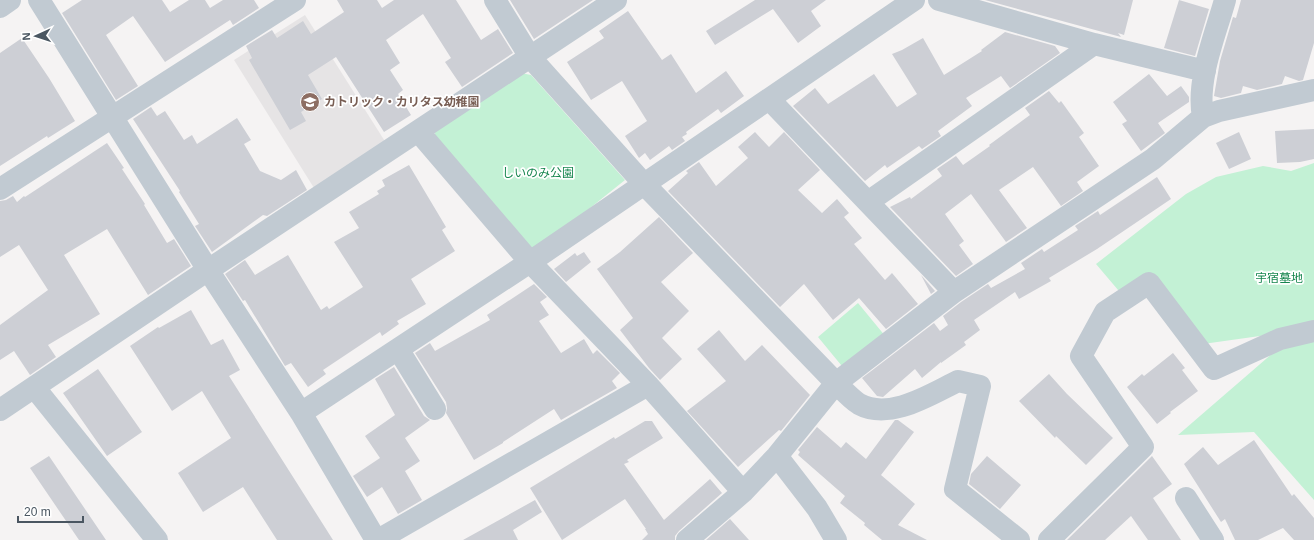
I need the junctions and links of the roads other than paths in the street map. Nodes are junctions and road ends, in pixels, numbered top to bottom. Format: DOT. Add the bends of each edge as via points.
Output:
graph roads {
  1 [pos="10,0"];
  2 [pos="39,0"];
  3 [pos="295,0"];
  4 [pos="495,0"];
  5 [pos="616,0"];
  6 [pos="914,0"];
  7 [pos="939,0"];
  8 [pos="1225,0"];
  9 [pos="0,6"];
  10 [pos="1094,44"];
  11 [pos="530,58"];
  12 [pos="1205,71"];
  13 [pos="1314,90"];
  14 [pos="769,100"];
  15 [pos="112,117"];
  16 [pos="1204,117"];
  17 [pos="418,131"];
  18 [pos="644,184"];
  19 [pos="0,189"];
  20 [pos="868,202"];
  21 [pos="530,262"];
  22 [pos="208,270"];
  23 [pos="954,292"];
  24 [pos="1314,332"];
  25 [pos="398,349"];
  26 [pos="836,383"];
  27 [pos="648,385"];
  28 [pos="34,387"];
  29 [pos="435,409"];
  30 [pos="0,410"];
  31 [pos="301,413"];
  32 [pos="777,456"];
  33 [pos="743,492"];
  34 [pos="1186,498"];
  35 [pos="157,540"];
  36 [pos="377,540"];
  37 [pos="687,540"];
  38 [pos="836,540"];
  39 [pos="1019,540"];
  40 [pos="1049,540"];
  41 [pos="1213,540"];
  1 -- 9 [label="street"];
  2 -- 15 [label="street"];
  3 -- 15 [label="street"];
  4 -- 11 [label="street"];
  5 -- 11 [label="street"];
  6 -- 14 [label="street"];
  7 -- 10 [label="street"];
  8 -- 12 [label="street"];
  10 -- 12 [label="street"];
  10 -- 20 [label="street"];
  11 -- 17 [label="street"];
  11 -- 18 [label="street"];
  12 -- 16 [label="street" via="1201,106"];
  13 -- 16 [label="street" via="1219,111"];
  14 -- 18 [label="street"];
  14 -- 20 [label="street"];
  15 -- 19 [label="street"];
  15 -- 22 [label="street"];
  16 -- 23 [label="street" via="1154,159"];
  17 -- 21 [label="street"];
  17 -- 22 [label="street"];
  18 -- 21 [label="street"];
  18 -- 26 [label="street"];
  20 -- 23 [label="street"];
  21 -- 25 [label="street"];
  21 -- 27 [label="street"];
  22 -- 28 [label="street"];
  22 -- 31 [label="street"];
  23 -- 26 [label="street"];
  24 -- 40 [label="street" via="1280,339 1214,369 1149,283 1105,312 1081,356 1143,446"];
  25 -- 29 [label="street"];
  25 -- 31 [label="street"];
  26 -- 32 [label="street"];
  26 -- 39 [label="street" via="859,404 870,408 891,409 910,404 958,381 980,386 954,489"];
  27 -- 33 [label="street"];
  27 -- 36 [label="street"];
  28 -- 30 [label="street"];
  28 -- 35 [label="street"];
  31 -- 36 [label="street"];
  32 -- 33 [label="street"];
  32 -- 38 [label="street" via="817,508"];
  33 -- 37 [label="street"];
  34 -- 41 [label="street"];
}
